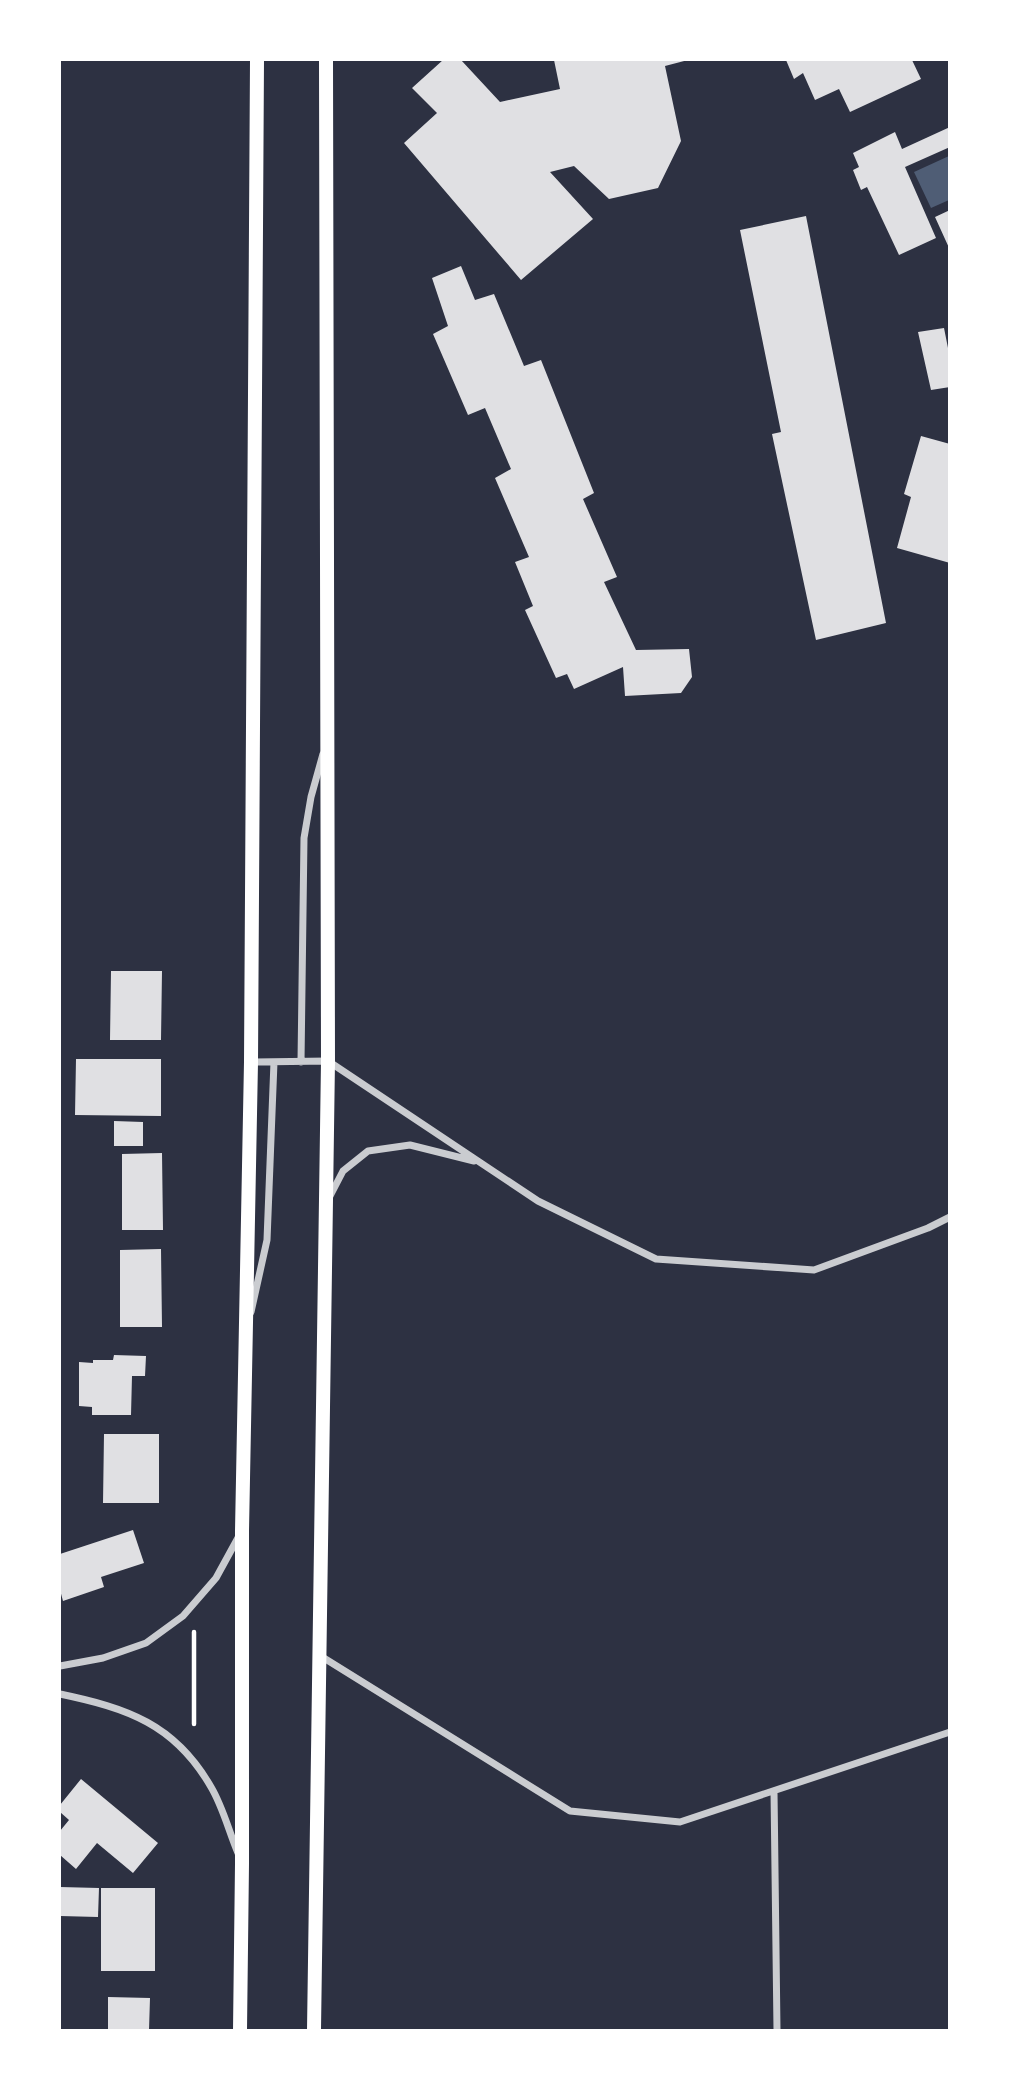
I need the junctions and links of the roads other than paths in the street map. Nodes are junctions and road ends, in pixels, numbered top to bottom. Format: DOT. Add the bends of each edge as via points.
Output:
graph roads {
  1 [pos="257,60"];
  2 [pos="326,60"];
  3 [pos="328,737"];
  4 [pos="328,1061"];
  5 [pos="251,1062"];
  6 [pos="274,1062"];
  7 [pos="301,1062"];
  8 [pos="479,1162"];
  9 [pos="326,1205"];
  10 [pos="950,1217"];
  11 [pos="247,1334"];
  12 [pos="242,1531"];
  13 [pos="319,1654"];
  14 [pos="60,1666"];
  15 [pos="60,1695"];
  16 [pos="950,1732"];
  17 [pos="775,1790"];
  18 [pos="242,1864"];
  19 [pos="240,2031"];
  20 [pos="314,2031"];
  21 [pos="777,2031"];
  1 -- 5 [label="main road"];
  2 -- 3 [label="main road"];
  3 -- 4 [label="main road"];
  3 -- 7 [label="street" via="304,838"];
  4 -- 7 [label="street"];
  4 -- 8 [label="street"];
  4 -- 9 [label="main road"];
  5 -- 6 [label="street"];
  5 -- 11 [label="main road"];
  6 -- 7 [label="street"];
  6 -- 11 [label="street" via="267,1240"];
  8 -- 9 [label="street" via="410,1145 368,1152 343,1171"];
  8 -- 10 [label="street" via="538,1201 656,1259 814,1270"];
  9 -- 13 [label="main road"];
  11 -- 12 [label="main road"];
  12 -- 14 [label="street" via="216,1578 183,1616 146,1643"];
  12 -- 18 [label="main road"];
  13 -- 17 [label="street" via="570,1811 680,1822"];
  13 -- 20 [label="main road"];
  15 -- 18 [label="street" via="125,1710 170,1735 193,1758 213,1790"];
  16 -- 17 [label="street"];
  17 -- 21 [label="street"];
  18 -- 19 [label="main road"];
}
